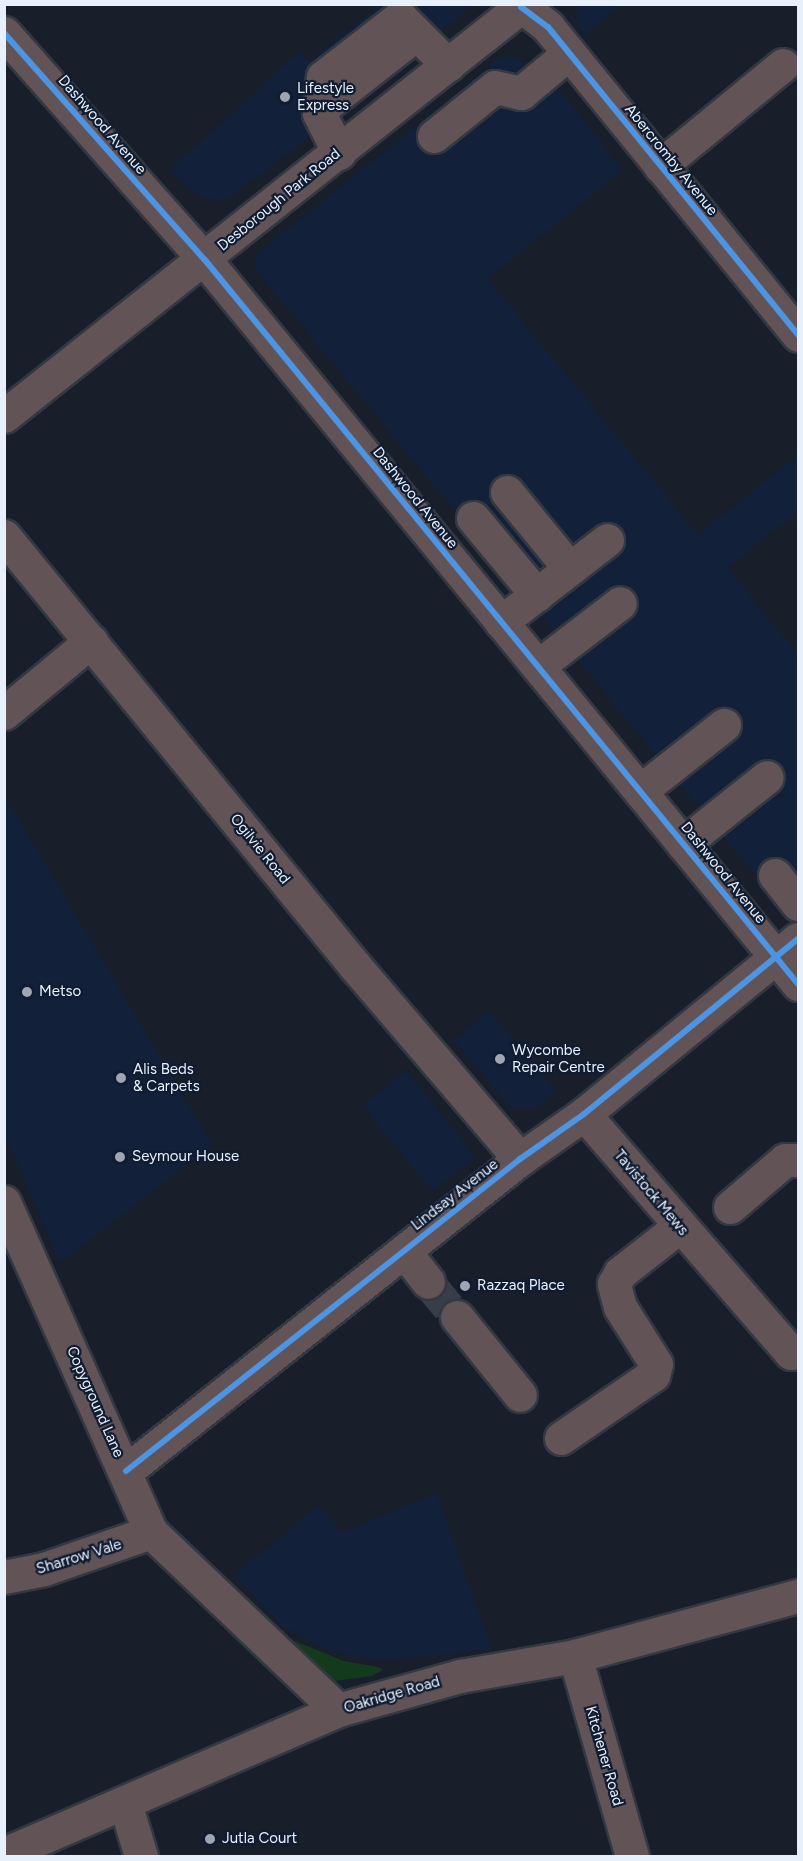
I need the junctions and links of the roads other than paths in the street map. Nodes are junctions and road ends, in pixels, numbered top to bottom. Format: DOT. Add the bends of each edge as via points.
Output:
graph roads {
  1 [pos="522,5"];
  2 [pos="4,33"];
  3 [pos="569,53"];
  4 [pos="448,65"];
  5 [pos="783,65"];
  6 [pos="434,136"];
  7 [pos="339,153"];
  8 [pos="660,166"];
  9 [pos="205,260"];
  10 [pos="798,335"];
  11 [pos="4,416"];
  12 [pos="507,492"];
  13 [pos="473,518"];
  14 [pos="4,536"];
  15 [pos="607,540"];
  16 [pos="570,569"];
  17 [pos="537,595"];
  18 [pos="620,603"];
  19 [pos="501,622"];
  20 [pos="91,641"];
  21 [pos="538,666"];
  22 [pos="4,713"];
  23 [pos="724,725"];
  24 [pos="767,777"];
  25 [pos="640,791"];
  26 [pos="683,844"];
  27 [pos="775,874"];
  28 [pos="798,904"];
  29 [pos="788,949"];
  30 [pos="798,984"];
  31 [pos="584,1114"];
  32 [pos="520,1159"];
  33 [pos="798,1160"];
  34 [pos="4,1202"];
  35 [pos="730,1207"];
  36 [pos="680,1226"];
  37 [pos="404,1251"];
  38 [pos="16,1254"];
  39 [pos="428,1282"];
  40 [pos="457,1317"];
  41 [pos="798,1350"];
  42 [pos="520,1395"];
  43 [pos="561,1438"];
  44 [pos="126,1471"];
  45 [pos="151,1532"];
  46 [pos="4,1577"];
  47 [pos="798,1596"];
  48 [pos="575,1656"];
  49 [pos="338,1710"];
  50 [pos="125,1803"];
  51 [pos="4,1854"];
  52 [pos="141,1857"];
  53 [pos="632,1857"];
  1 -- 3 [label="street, Abercromby Avenue" via="548,27"];
  1 -- 4 [label="street, Desborough Park Road"];
  2 -- 9 [label="street, Dashwood Avenue"];
  3 -- 6 [label="street" via="521,93 495,87"];
  3 -- 8 [label="street, Abercromby Avenue"];
  4 -- 7 [label="street, Desborough Park Road"];
  4 -- 7 [label="street" via="400,17 323,77 319,110"];
  5 -- 8 [label="street"];
  7 -- 9 [label="street, Desborough Park Road"];
  8 -- 10 [label="street, Abercromby Avenue"];
  9 -- 11 [label="street, Desborough Park Road"];
  9 -- 19 [label="street, Dashwood Avenue"];
  12 -- 16 [label="street"];
  13 -- 17 [label="street"];
  14 -- 20 [label="street, Ogilvie Road"];
  15 -- 16 [label="street"];
  16 -- 17 [label="street"];
  17 -- 19 [label="street"];
  18 -- 21 [label="street"];
  19 -- 21 [label="street, Dashwood Avenue"];
  20 -- 22 [label="street"];
  20 -- 32 [label="street, Ogilvie Road" via="355,966"];
  21 -- 25 [label="street, Dashwood Avenue"];
  23 -- 25 [label="street"];
  24 -- 26 [label="street"];
  25 -- 26 [label="street, Dashwood Avenue"];
  26 -- 29 [label="street, Dashwood Avenue"];
  27 -- 28 [label="street"];
  29 -- 30 [label="street, Dashwood Avenue"];
  29 -- 31 [label="street, Lindsay Avenue"];
  31 -- 32 [label="street, Lindsay Avenue"];
  31 -- 36 [label="street, Tavistock Mews"];
  32 -- 37 [label="street, Lindsay Avenue"];
  33 -- 35 [label="street" via="785,1160"];
  34 -- 38 [label="street, Copyground Lane"];
  36 -- 41 [label="street, Tavistock Mews" via="791,1353"];
  36 -- 43 [label="street" via="620,1273 614,1284 620,1307 656,1364 653,1375"];
  37 -- 39 [label="street"];
  37 -- 44 [label="street, Lindsay Avenue"];
  38 -- 44 [label="street, Copyground Lane"];
  40 -- 42 [label="street"];
  44 -- 45 [label="street, Copyground Lane"];
  45 -- 46 [label="street, Sharrow Vale" via="44,1569"];
  45 -- 49 [label="street, Copyground Lane"];
  47 -- 48 [label="street, Oakridge Road"];
  48 -- 49 [label="street, Oakridge Road" via="460,1676"];
  48 -- 53 [label="street, Kitchener Road"];
  49 -- 50 [label="street, Oakridge Road"];
  50 -- 51 [label="street, Oakridge Road"];
  50 -- 52 [label="street"];
}
